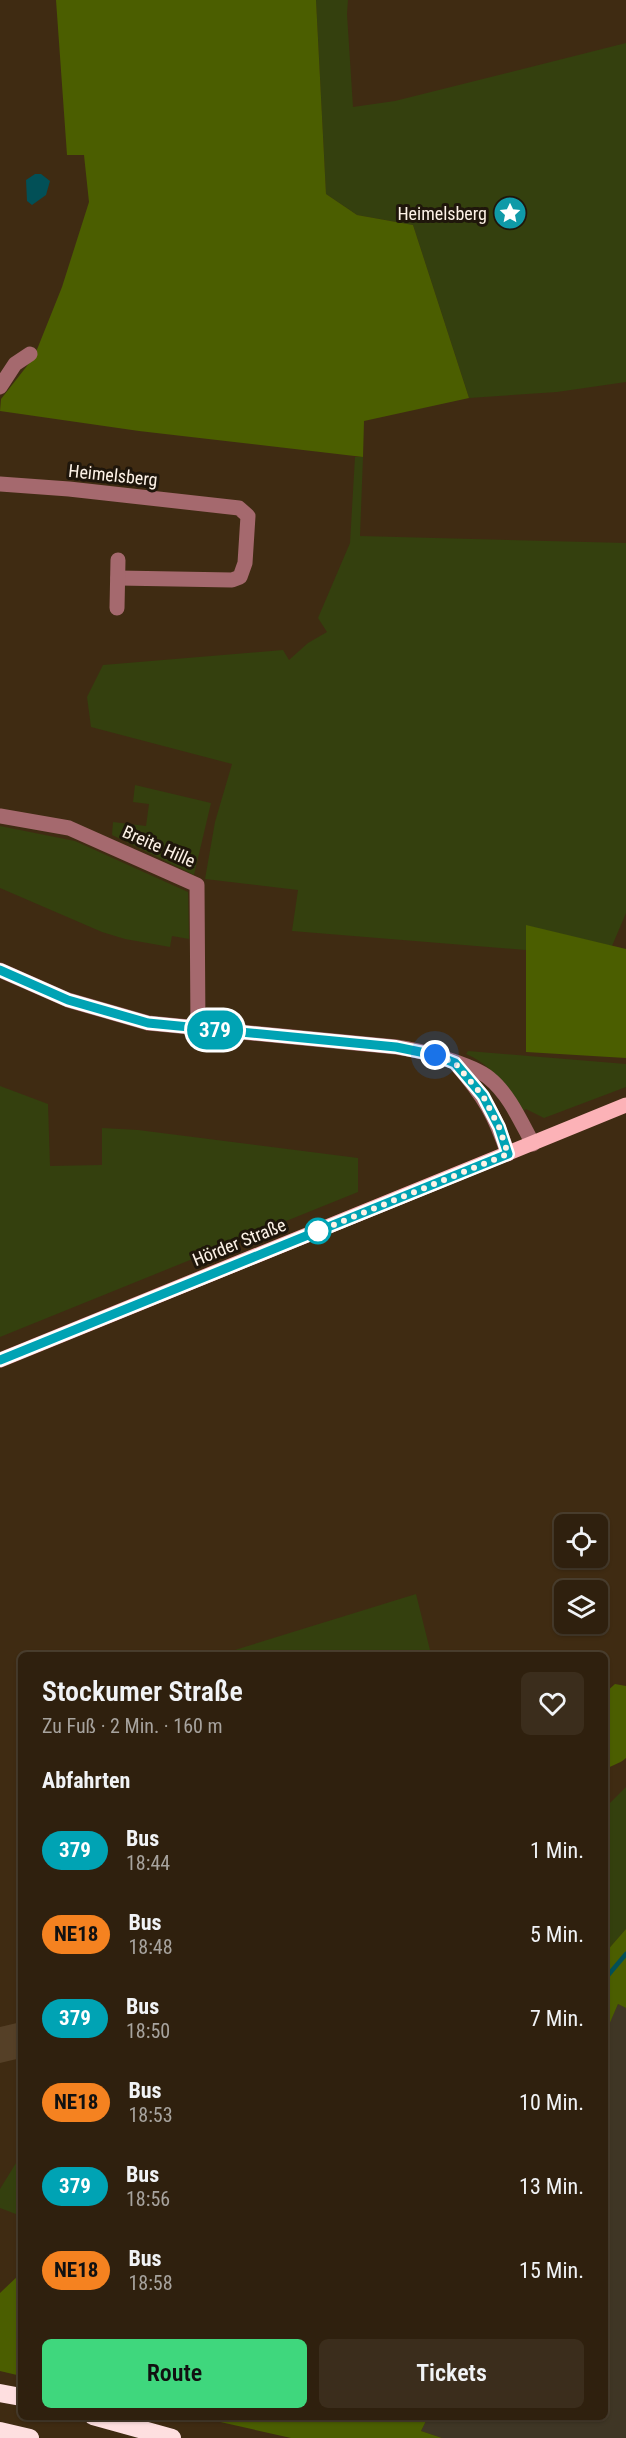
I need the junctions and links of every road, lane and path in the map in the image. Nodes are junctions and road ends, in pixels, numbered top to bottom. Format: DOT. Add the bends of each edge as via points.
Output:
graph roads {
  1 [pos="30,354"];
  2 [pos="0,387"];
  3 [pos="0,484"];
  4 [pos="118,560"];
  5 [pos="118,578"];
  6 [pos="117,608"];
  7 [pos="0,816"];
  8 [pos="0,970"];
  9 [pos="198,1029"];
  10 [pos="455,1063"];
  11 [pos="626,1105"];
  12 [pos="533,1144"];
  13 [pos="508,1154"];
  14 [pos="0,1360"];
  15 [pos="0,2393"];
  16 [pos="18,2396"];
  17 [pos="107,2420"];
  18 [pos="0,2431"];
  19 [pos="30,2438"];
  20 [pos="172,2438"];
  1 -- 2 [label="street" via="15,364"];
  3 -- 5 [label="street, Heimelsberg" via="239,508 247,513 247,542 240,577"];
  4 -- 5 [label="street"];
  5 -- 6 [label="street"];
  7 -- 9 [label="street, Breite Hille" via="69,828 196,885"];
  8 -- 9 [label="street" via="93,1009 148,1023"];
  9 -- 10 [label="street" via="396,1047"];
  10 -- 12 [label="street" via="487,1076 496,1084"];
  10 -- 13 [label="street" via="483,1096"];
  11 -- 12 [label="main road, Hörder Straße"];
  12 -- 13 [label="main road, Hörder Straße"];
  13 -- 14 [label="main road, Hörder Straße"];
  15 -- 16 [label="highway"];
  17 -- 20 [label="highway"];
  18 -- 19 [label="highway"];
}
